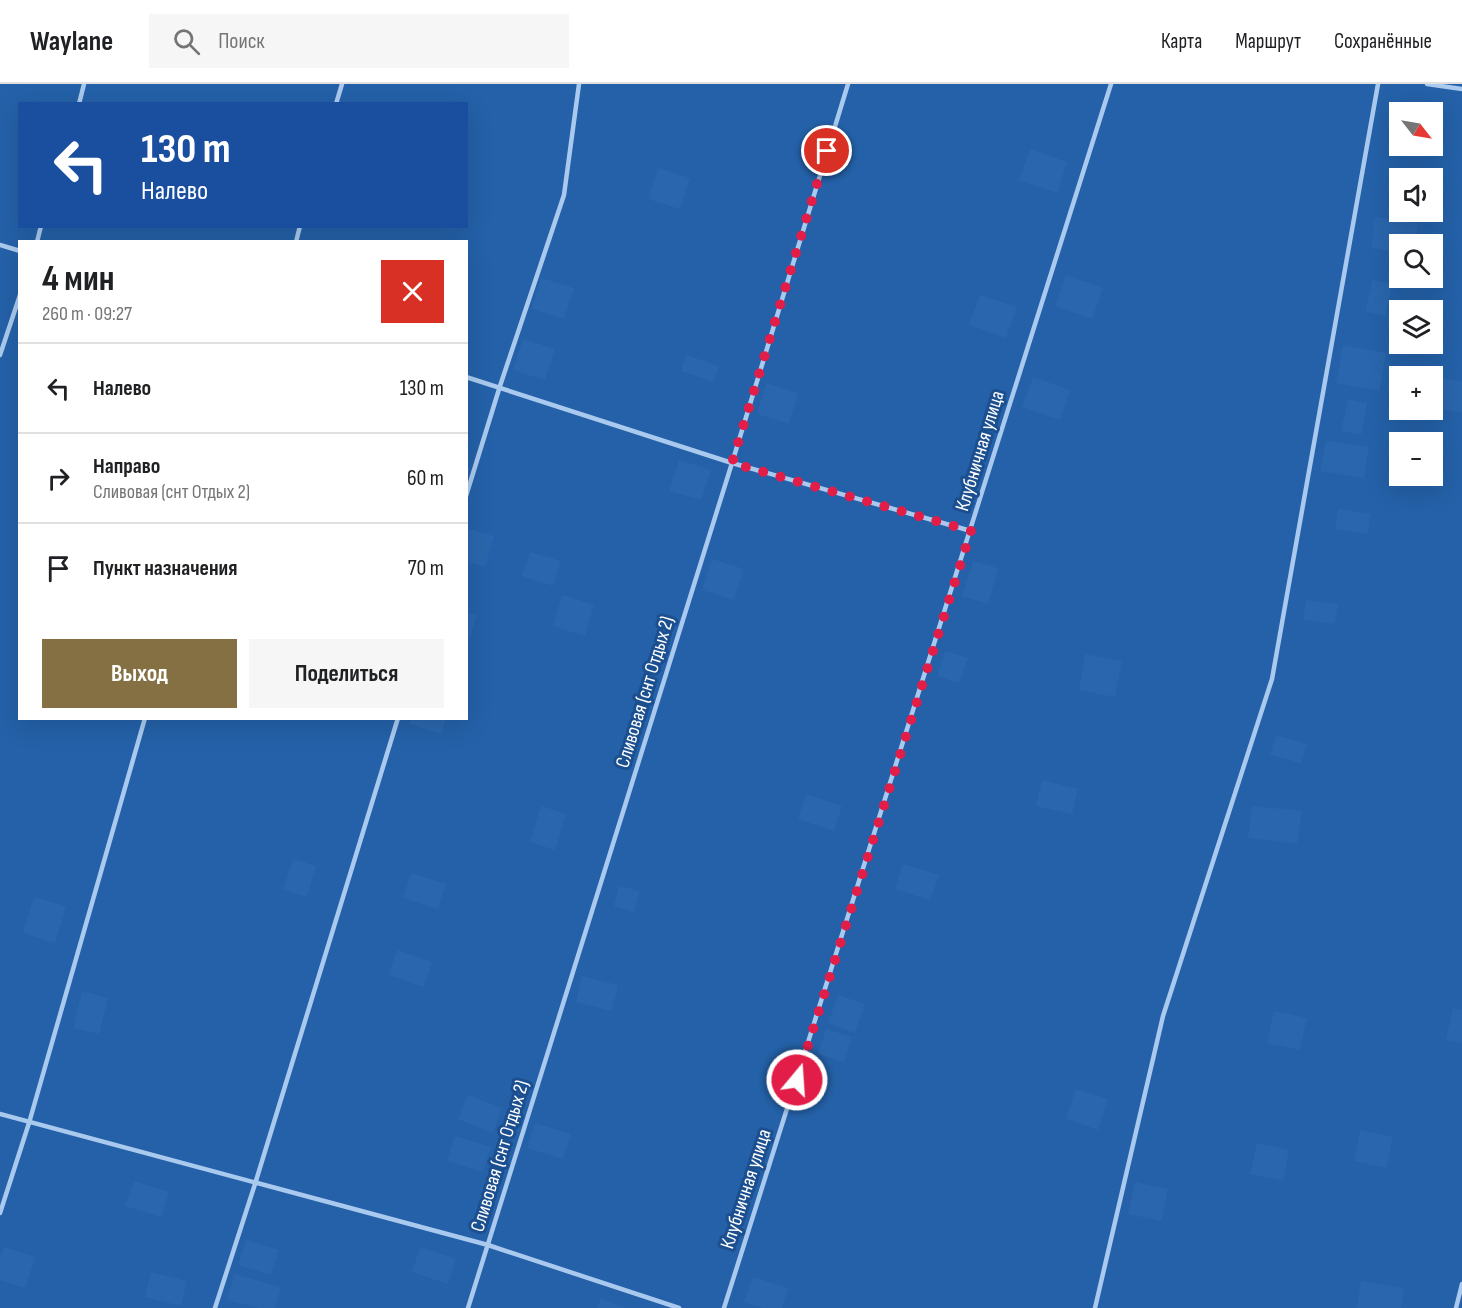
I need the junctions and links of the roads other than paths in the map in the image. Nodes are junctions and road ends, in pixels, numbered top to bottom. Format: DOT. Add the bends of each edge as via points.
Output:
graph roads {
  1 [pos="84,84"];
  2 [pos="342,84"];
  3 [pos="579,84"];
  4 [pos="848,84"];
  5 [pos="1111,84"];
  6 [pos="1378,84"];
  7 [pos="1427,84"];
  8 [pos="1462,88"];
  9 [pos="80,102"];
  10 [pos="337,102"];
  11 [pos="0,245"];
  12 [pos="18,250"];
  13 [pos="18,301"];
  14 [pos="0,355"];
  15 [pos="468,378"];
  16 [pos="500,386"];
  17 [pos="732,463"];
  18 [pos="468,490"];
  19 [pos="971,531"];
  20 [pos="144,720"];
  21 [pos="397,720"];
  22 [pos="0,1114"];
  23 [pos="29,1123"];
  24 [pos="255,1184"];
  25 [pos="0,1213"];
  26 [pos="488,1245"];
  27 [pos="1462,1284"];
  28 [pos="215,1308"];
  29 [pos="468,1308"];
  30 [pos="679,1308"];
  31 [pos="724,1308"];
  32 [pos="1095,1308"];
  33 [pos="1456,1308"];
  1 -- 9 [label="lane"];
  2 -- 10 [label="lane"];
  3 -- 16 [label="lane" via="564,195"];
  4 -- 17 [label="lane, Сливовая (снт Отдых 2)"];
  5 -- 19 [label="lane, Клубничная улица"];
  6 -- 32 [label="lane" via="1272,679 1163,1016"];
  7 -- 8 [label="lane"];
  11 -- 12 [label="lane"];
  13 -- 14 [label="lane"];
  15 -- 16 [label="lane"];
  16 -- 17 [label="lane"];
  16 -- 18 [label="lane"];
  17 -- 19 [label="lane"];
  17 -- 26 [label="lane, Сливовая (снт Отдых 2)"];
  19 -- 31 [label="lane, Клубничная улица"];
  20 -- 23 [label="lane"];
  21 -- 24 [label="lane"];
  22 -- 23 [label="lane"];
  23 -- 24 [label="lane"];
  23 -- 25 [label="lane"];
  24 -- 26 [label="lane"];
  24 -- 28 [label="lane"];
  26 -- 29 [label="lane, Сливовая (снт Отдых 2)"];
  26 -- 30 [label="lane"];
  27 -- 33 [label="lane"];
}
